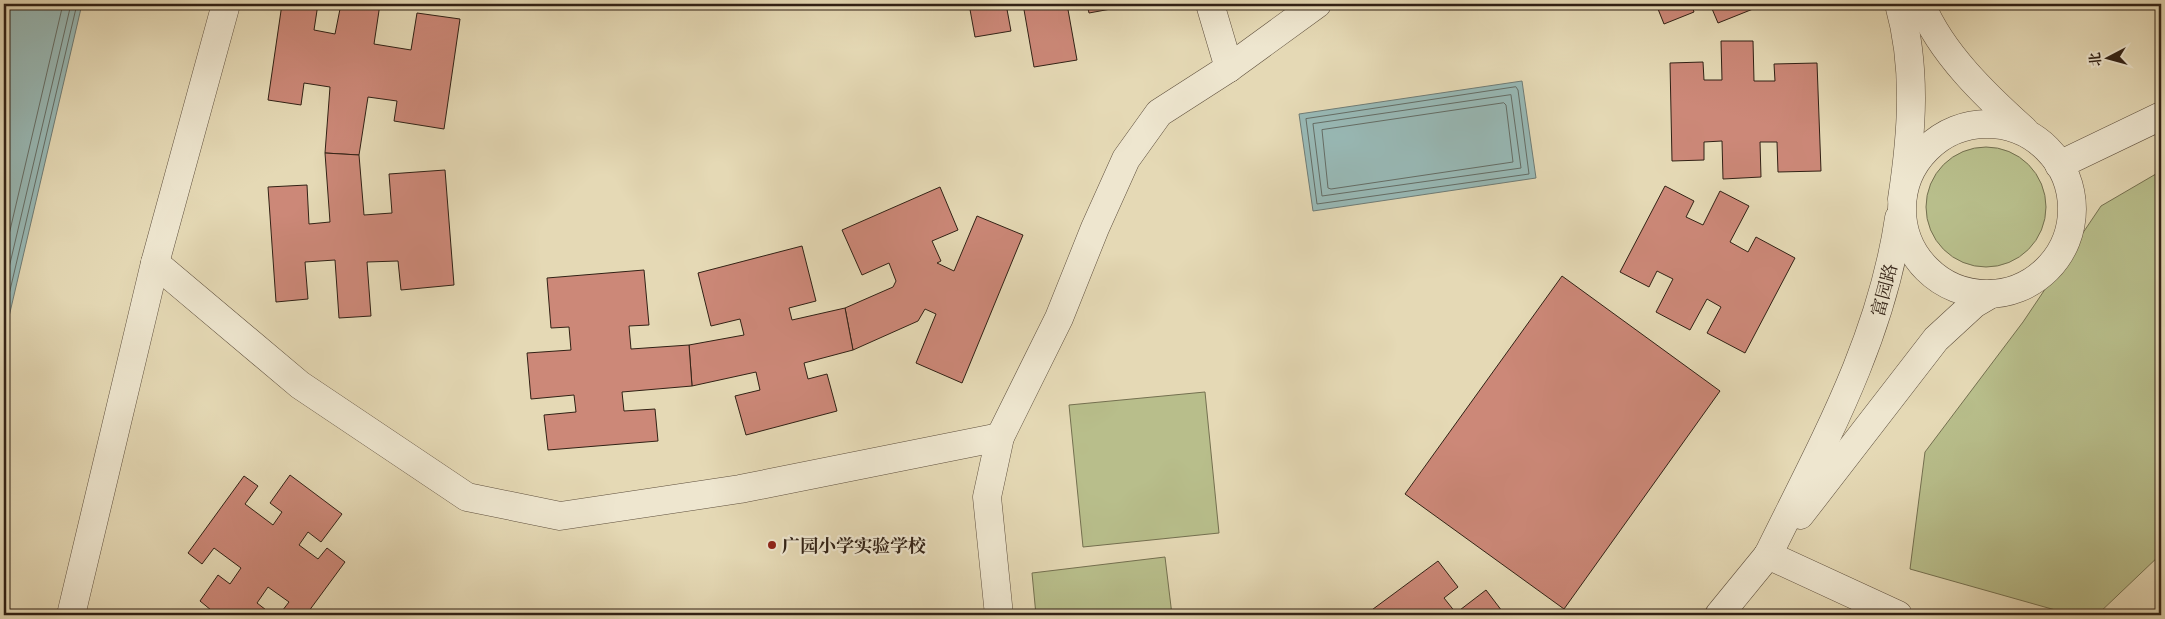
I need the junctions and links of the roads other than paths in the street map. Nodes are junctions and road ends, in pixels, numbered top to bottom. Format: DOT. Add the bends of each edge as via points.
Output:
graph roads {
  1 [pos="226,4"];
  2 [pos="1210,4"];
  3 [pos="1317,4"];
  4 [pos="1899,4"];
  5 [pos="1921,4"];
  6 [pos="1229,68"];
  7 [pos="2161,116"];
  8 [pos="2031,136"];
  9 [pos="2059,164"];
  10 [pos="1902,198"];
  11 [pos="155,263"];
  12 [pos="1991,294"];
  13 [pos="1000,437"];
  14 [pos="1768,555"];
  15 [pos="71,615"];
  16 [pos="999,615"];
  17 [pos="1720,615"];
  18 [pos="1898,615"];
  1 -- 11 [label="street"];
  2 -- 6 [label="street"];
  3 -- 6 [label="street"];
  4 -- 10 [label="street, 富园路" via="1908,42 1911,79 1911,130"];
  5 -- 8 [label="street" via="1943,43 1960,64"];
  6 -- 13 [label="street" via="1160,113 1126,158 1059,318"];
  7 -- 9 [label="street"];
  8 -- 9 [label="street"];
  8 -- 10 [label="street" via="2015,128 1982,123 1949,132 1936,140 1918,160"];
  9 -- 12 [label="street" via="2071,199 2069,232 2064,246 2036,279 2022,287"];
  10 -- 12 [label="street" via="1906,235 1920,262 1944,283 1961,290"];
  10 -- 14 [label="street, 富园路" via="1887,280 1866,348"];
  11 -- 13 [label="street" via="300,385 467,498 560,516 740,489"];
  11 -- 15 [label="street"];
  12 -- 14 [label="street" via="1974,304 1936,339"];
  13 -- 16 [label="street" via="987,497"];
  14 -- 17 [label="street"];
  14 -- 18 [label="street"];
}
